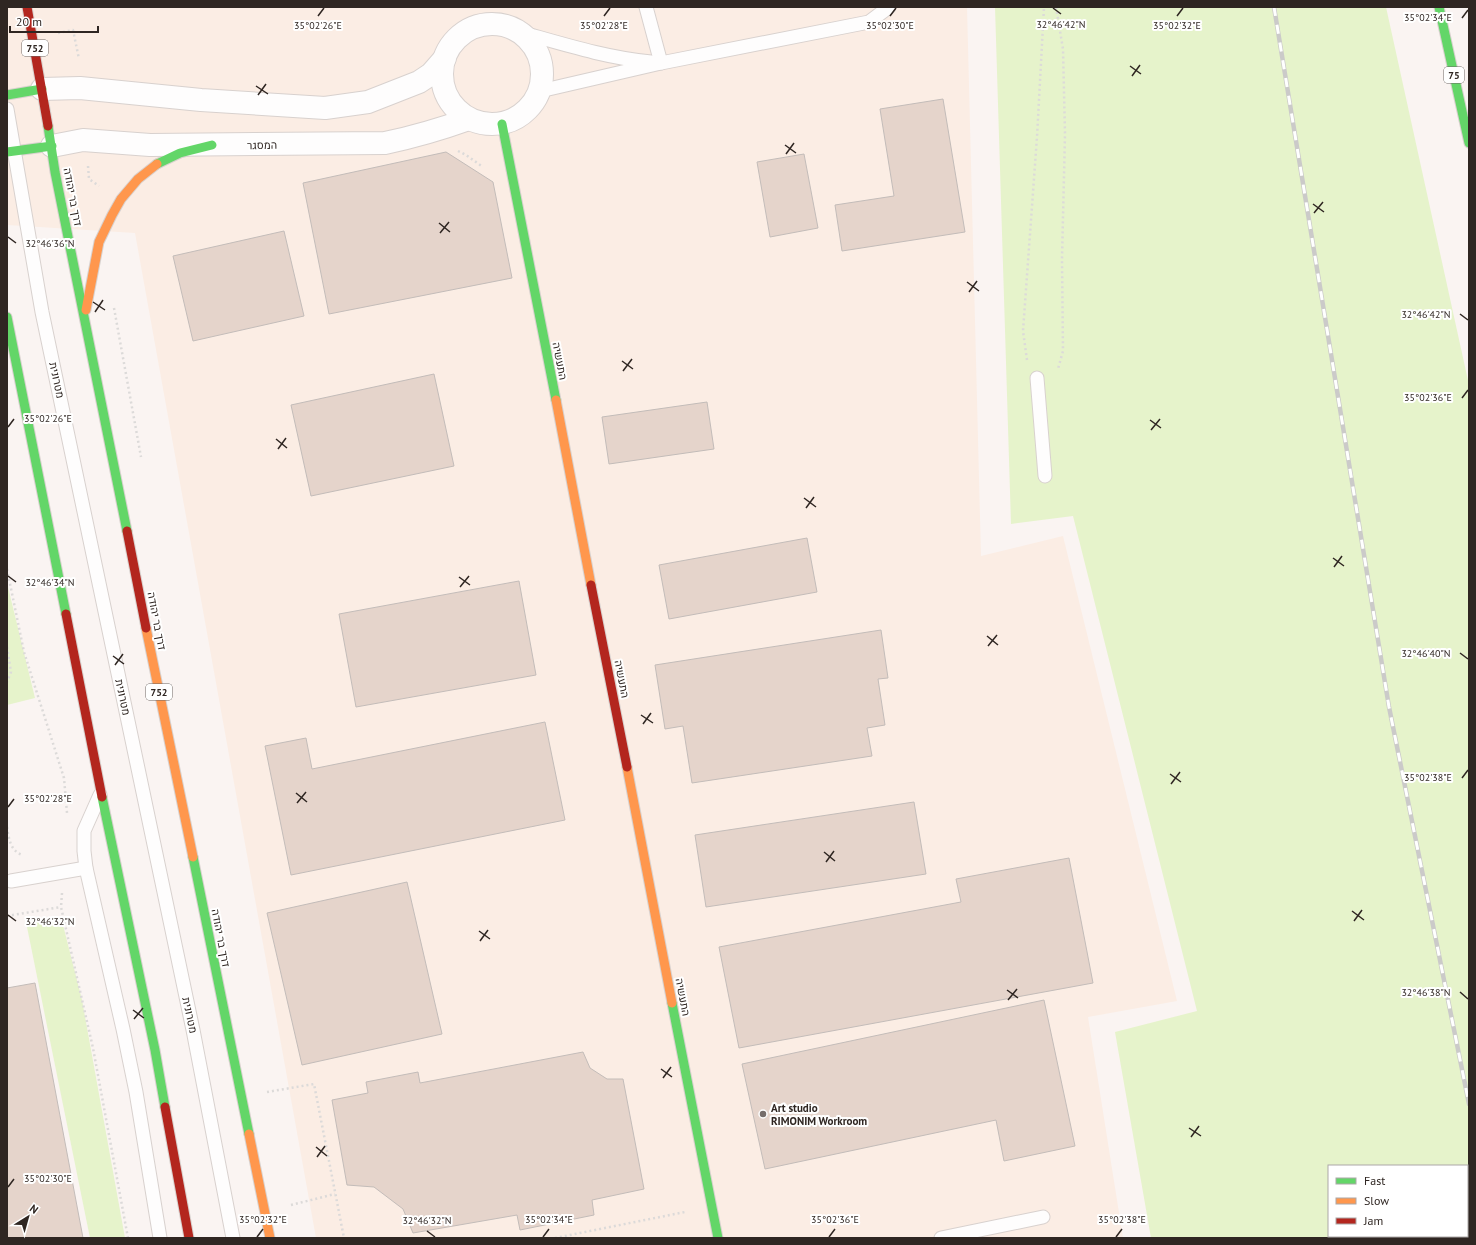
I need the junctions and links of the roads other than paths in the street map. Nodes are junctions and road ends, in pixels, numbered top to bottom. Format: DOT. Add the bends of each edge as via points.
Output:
graph roads {
  1 [pos="27,7"];
  2 [pos="646,7"];
  3 [pos="889,7"];
  4 [pos="1439,7"];
  5 [pos="520,32"];
  6 [pos="445,58"];
  7 [pos="661,63"];
  8 [pos="42,89"];
  9 [pos="540,92"];
  10 [pos="7,95"];
  11 [pos="7,109"];
  12 [pos="469,119"];
  13 [pos="502,124"];
  14 [pos="1469,143"];
  15 [pos="212,145"];
  16 [pos="52,146"];
  17 [pos="11,152"];
  18 [pos="7,317"];
  19 [pos="84,321"];
  20 [pos="1037,378"];
  21 [pos="1045,476"];
  22 [pos="101,794"];
  23 [pos="86,868"];
  24 [pos="11,881"];
  25 [pos="1043,1217"];
  26 [pos="160,1238"];
  27 [pos="189,1238"];
  28 [pos="233,1238"];
  29 [pos="270,1238"];
  30 [pos="718,1238"];
  31 [pos="941,1238"];
  1 -- 8 [label="main road, דרך בר יהודה / 752"];
  2 -- 7 [label="lane"];
  3 -- 7 [label="lane" via="869,22"];
  4 -- 14 [label="main road, 75"];
  5 -- 6 [label="street" via="505,26 489,24 473,27 459,36"];
  5 -- 7 [label="lane" via="615,57"];
  5 -- 9 [label="street" via="532,43 540,58 543,75"];
  6 -- 8 [label="street" via="431,74 419,82 368,102 325,108 201,100 80,88"];
  6 -- 12 [label="street" via="442,80 447,95 456,109"];
  7 -- 9 [label="lane"];
  8 -- 10 [label="main road"];
  8 -- 16 [label="main road, דרך בר יהודה / 752"];
  9 -- 13 [label="street" via="532,106 518,118"];
  11 -- 17 [label="lane, מטרונית"];
  12 -- 13 [label="street" via="485,124"];
  12 -- 15 [label="street, המסגר" via="440,130 385,143"];
  13 -- 30 [label="main road, התעשיה"];
  15 -- 16 [label="street, המסגר" via="150,145 83,140"];
  15 -- 19 [label="main road" via="180,153 158,164 138,179 121,199 99,242"];
  16 -- 17 [label="main road"];
  16 -- 19 [label="main road, דרך בר יהודה / 752"];
  17 -- 28 [label="lane, מטרונית" via="42,312 192,1022"];
  18 -- 22 [label="main road"];
  19 -- 29 [label="main road, דרך בר יהודה / 752"];
  20 -- 21 [label="lane"];
  22 -- 23 [label="lane" via="84,831"];
  22 -- 27 [label="main road" via="155,1050"];
  23 -- 24 [label="lane"];
  23 -- 26 [label="lane" via="123,1029"];
  25 -- 31 [label="lane"];
}
